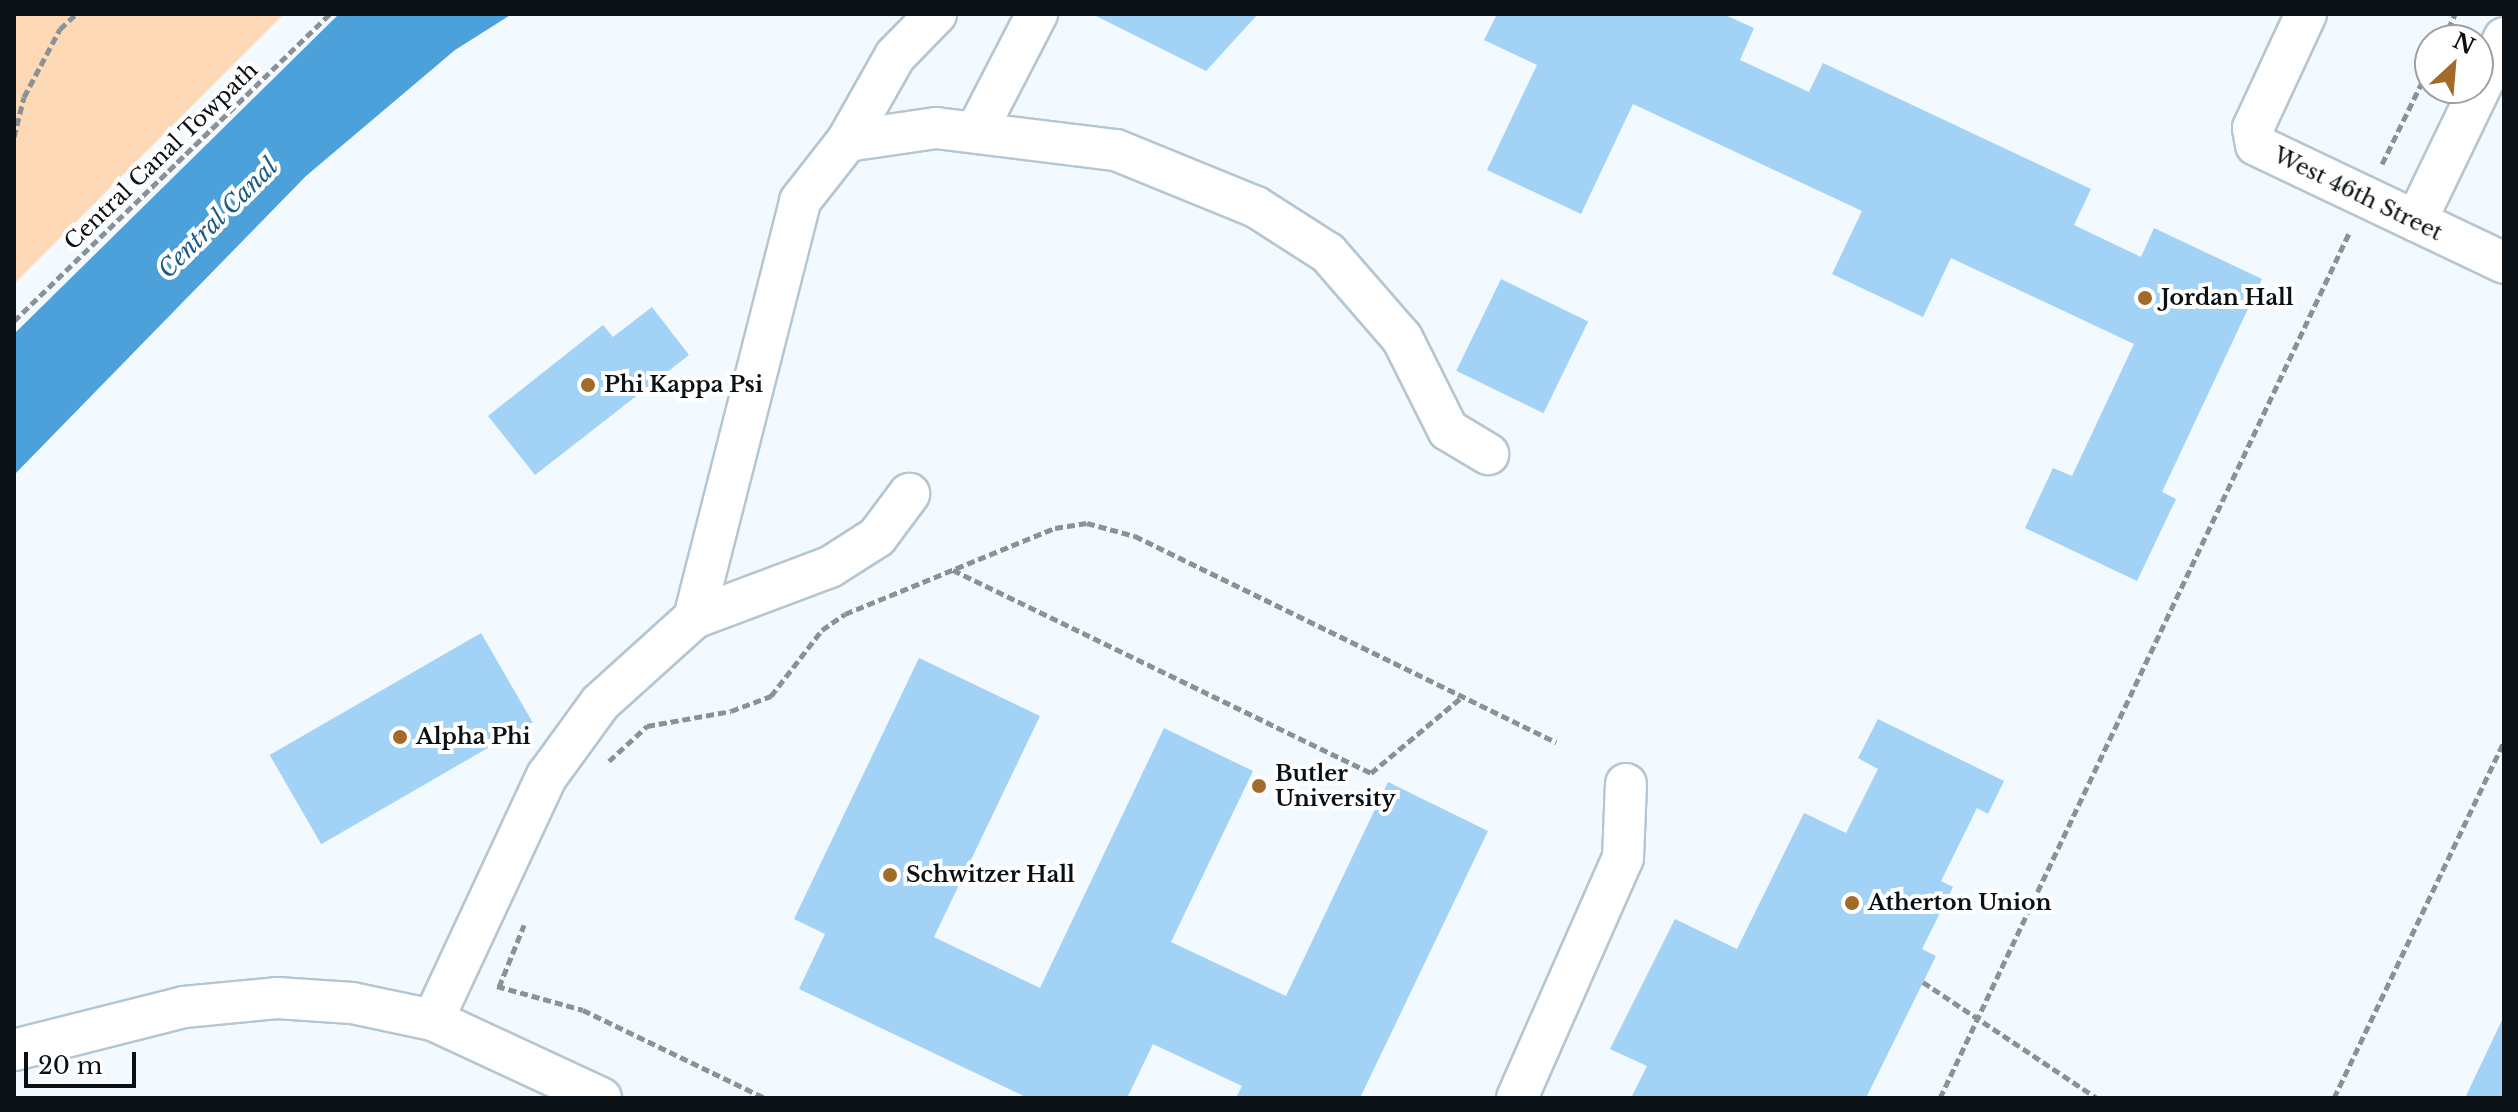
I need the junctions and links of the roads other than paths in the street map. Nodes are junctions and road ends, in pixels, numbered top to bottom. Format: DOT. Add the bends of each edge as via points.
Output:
graph roads {
  1 [pos="936,14"];
  2 [pos="1037,14"];
  3 [pos="2306,14"];
  4 [pos="2504,38"];
  5 [pos="976,132"];
  6 [pos="847,141"];
  7 [pos="2416,221"];
  8 [pos="2504,263"];
  9 [pos="1488,454"];
  10 [pos="909,494"];
  11 [pos="694,618"];
  12 [pos="1626,784"];
  13 [pos="433,1020"];
  14 [pos="14,1050"];
  15 [pos="601,1098"];
  16 [pos="1517,1098"];
  1 -- 6 [label="street" via="895,56"];
  2 -- 5 [label="street"];
  3 -- 7 [label="street, West 46th Street" via="2253,140"];
  4 -- 7 [label="street"];
  5 -- 6 [label="street" via="936,128"];
  5 -- 9 [label="street" via="1116,150 1256,207 1328,253 1402,338 1448,430"];
  6 -- 11 [label="street" via="800,201"];
  7 -- 8 [label="street, West 46th Street"];
  10 -- 11 [label="street" via="877,537 830,567"];
  11 -- 13 [label="street" via="600,703 547,776"];
  12 -- 16 [label="street" via="1623,858"];
  13 -- 14 [label="street" via="352,1003 277,998 184,1007"];
  13 -- 15 [label="street"];
}
